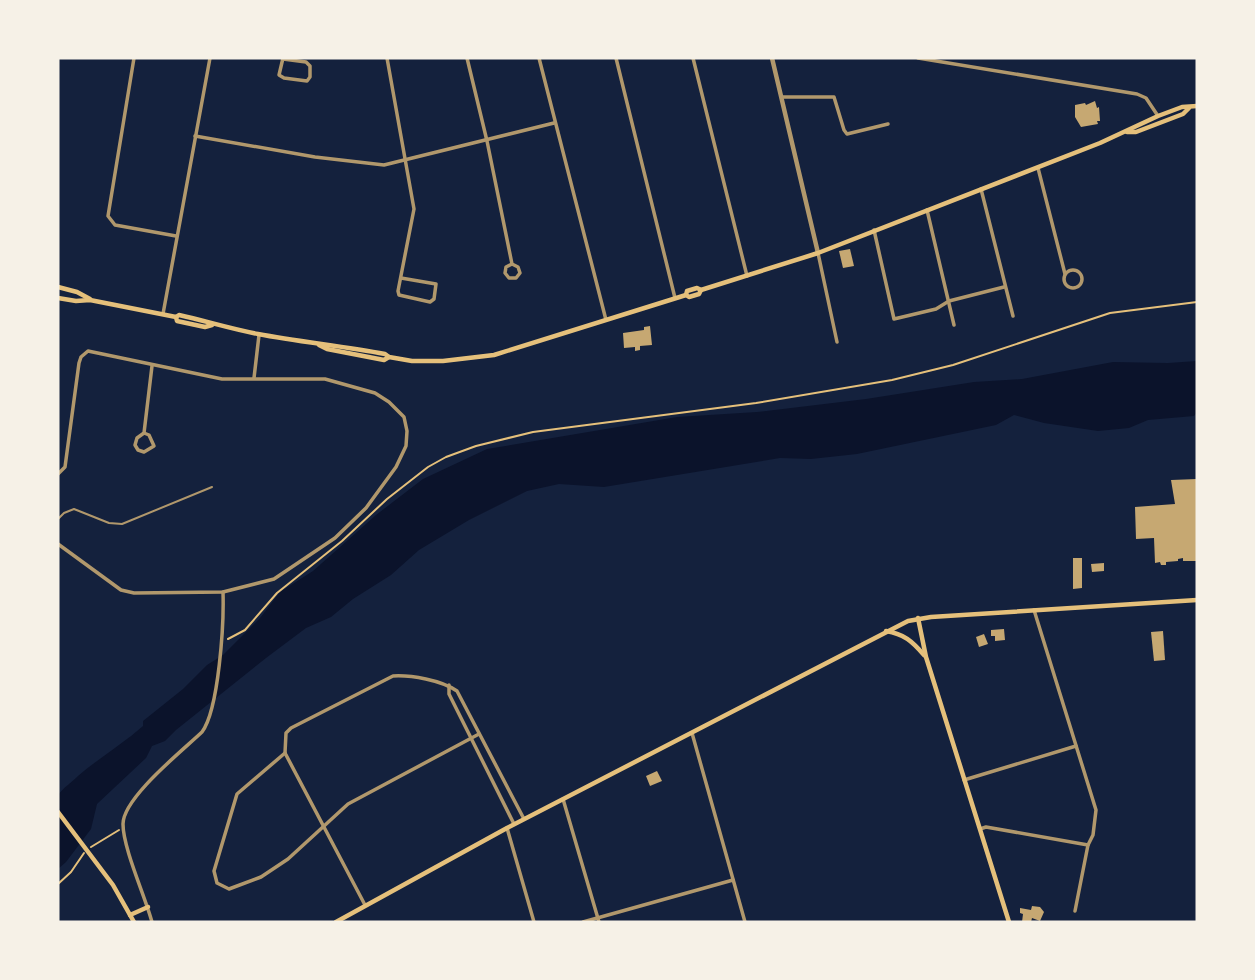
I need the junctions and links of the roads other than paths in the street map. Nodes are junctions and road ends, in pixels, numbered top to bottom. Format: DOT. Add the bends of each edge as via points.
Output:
graph roads {
  1 [pos="134,58"];
  2 [pos="210,58"];
  3 [pos="283,58"];
  4 [pos="387,58"];
  5 [pos="467,58"];
  6 [pos="539,58"];
  7 [pos="616,58"];
  8 [pos="694,58"];
  9 [pos="772,58"];
  10 [pos="918,58"];
  11 [pos="950,60"];
  12 [pos="782,97"];
  13 [pos="1197,106"];
  14 [pos="1189,108"];
  15 [pos="1158,116"];
  16 [pos="554,123"];
  17 [pos="888,124"];
  18 [pos="1126,132"];
  19 [pos="195,136"];
  20 [pos="487,141"];
  21 [pos="404,158"];
  22 [pos="1038,168"];
  23 [pos="980,189"];
  24 [pos="927,210"];
  25 [pos="874,230"];
  26 [pos="176,236"];
  27 [pos="818,253"];
  28 [pos="512,264"];
  29 [pos="1065,274"];
  30 [pos="747,276"];
  31 [pos="401,278"];
  32 [pos="58,287"];
  33 [pos="1004,287"];
  34 [pos="58,298"];
  35 [pos="676,298"];
  36 [pos="90,299"];
  37 [pos="949,301"];
  38 [pos="163,314"];
  39 [pos="1013,316"];
  40 [pos="606,320"];
  41 [pos="954,325"];
  42 [pos="259,334"];
  43 [pos="837,342"];
  44 [pos="152,366"];
  45 [pos="254,378"];
  46 [pos="144,433"];
  47 [pos="58,474"];
  48 [pos="212,487"];
  49 [pos="58,519"];
  50 [pos="58,544"];
  51 [pos="223,592"];
  52 [pos="1197,600"];
  53 [pos="1034,610"];
  54 [pos="918,618"];
  55 [pos="885,631"];
  56 [pos="926,657"];
  57 [pos="449,685"];
  58 [pos="692,733"];
  59 [pos="479,734"];
  60 [pos="471,738"];
  61 [pos="1076,746"];
  62 [pos="285,753"];
  63 [pos="964,780"];
  64 [pos="563,799"];
  65 [pos="58,812"];
  66 [pos="524,819"];
  67 [pos="514,824"];
  68 [pos="323,825"];
  69 [pos="507,828"];
  70 [pos="979,829"];
  71 [pos="1087,845"];
  72 [pos="733,880"];
  73 [pos="365,905"];
  74 [pos="148,907"];
  75 [pos="1075,911"];
  76 [pos="130,915"];
  77 [pos="598,920"];
  78 [pos="134,922"];
  79 [pos="152,922"];
  80 [pos="336,922"];
  81 [pos="534,922"];
  82 [pos="583,922"];
  83 [pos="745,922"];
  84 [pos="1009,922"];
  1 -- 26 [label="street" via="108,216 115,225"];
  2 -- 19 [label="street"];
  3 -- 3 [label="street" via="279,75 307,81 310,65"];
  4 -- 21 [label="street"];
  5 -- 20 [label="street"];
  6 -- 16 [label="street"];
  7 -- 35 [label="street"];
  8 -- 30 [label="street"];
  9 -- 12 [label="street"];
  10 -- 11 [label="street"];
  11 -- 15 [label="street" via="1137,94 1146,98"];
  12 -- 17 [label="street" via="834,97 847,134"];
  12 -- 27 [label="street"];
  13 -- 14 [label="main road"];
  14 -- 15 [label="main road"];
  14 -- 18 [label="main road" via="1136,132"];
  15 -- 18 [label="main road"];
  16 -- 20 [label="street"];
  16 -- 40 [label="street"];
  18 -- 22 [label="main road"];
  19 -- 21 [label="street" via="363,163 384,165"];
  19 -- 26 [label="street"];
  20 -- 21 [label="street"];
  20 -- 28 [label="street"];
  21 -- 31 [label="street" via="414,209"];
  22 -- 23 [label="main road"];
  22 -- 29 [label="street"];
  23 -- 24 [label="main road"];
  23 -- 33 [label="street"];
  24 -- 25 [label="main road"];
  24 -- 37 [label="street"];
  25 -- 27 [label="main road"];
  25 -- 37 [label="street" via="894,319 936,309"];
  26 -- 38 [label="street"];
  27 -- 30 [label="main road"];
  27 -- 43 [label="street"];
  28 -- 28 [label="street" via="505,273 516,278 520,273"];
  29 -- 29 [label="street" via="1069,287 1080,284 1078,271"];
  30 -- 35 [label="main road"];
  31 -- 31 [label="street" via="399,295 434,299 436,284"];
  32 -- 36 [label="main road"];
  33 -- 37 [label="street"];
  33 -- 39 [label="street"];
  34 -- 36 [label="main road"];
  35 -- 40 [label="main road"];
  36 -- 38 [label="main road"];
  37 -- 41 [label="street"];
  38 -- 42 [label="main road"];
  40 -- 42 [label="main road" via="483,356 443,361 389,358"];
  42 -- 45 [label="street"];
  44 -- 45 [label="street" via="222,379"];
  44 -- 46 [label="street"];
  44 -- 47 [label="street" via="92,351 81,357 65,467"];
  45 -- 51 [label="street" via="326,379 375,393 404,417 407,446 366,508 335,538 274,579"];
  46 -- 46 [label="street" via="135,445 144,452 154,446"];
  48 -- 49 [label="lane" via="122,524 74,509"];
  50 -- 51 [label="street" via="121,590"];
  51 -- 74 [label="street" via="209,723 137,794 125,812 124,834"];
  52 -- 53 [label="main road"];
  53 -- 54 [label="main road"];
  53 -- 61 [label="street"];
  54 -- 55 [label="main road"];
  54 -- 56 [label="main road"];
  55 -- 56 [label="main road" via="911,640"];
  55 -- 58 [label="main road"];
  56 -- 63 [label="main road"];
  57 -- 59 [label="street" via="457,691"];
  57 -- 60 [label="street"];
  57 -- 62 [label="street" via="393,676 291,728 286,733"];
  58 -- 64 [label="main road"];
  58 -- 72 [label="street"];
  59 -- 60 [label="street"];
  59 -- 66 [label="street"];
  60 -- 67 [label="street"];
  60 -- 68 [label="street" via="360,797"];
  61 -- 63 [label="street"];
  61 -- 71 [label="street" via="1096,810"];
  62 -- 68 [label="street"];
  62 -- 68 [label="street" via="237,794 215,879 229,889 261,877 288,859"];
  63 -- 70 [label="main road"];
  64 -- 66 [label="main road"];
  64 -- 77 [label="street"];
  65 -- 76 [label="main road"];
  66 -- 67 [label="main road"];
  67 -- 69 [label="main road"];
  68 -- 73 [label="street"];
  69 -- 73 [label="main road"];
  69 -- 81 [label="street"];
  70 -- 71 [label="street"];
  70 -- 84 [label="main road"];
  71 -- 75 [label="street"];
  72 -- 77 [label="street"];
  72 -- 83 [label="street"];
  73 -- 80 [label="main road"];
  74 -- 76 [label="main road"];
  74 -- 79 [label="street"];
  76 -- 78 [label="main road"];
  77 -- 82 [label="street"];
}
